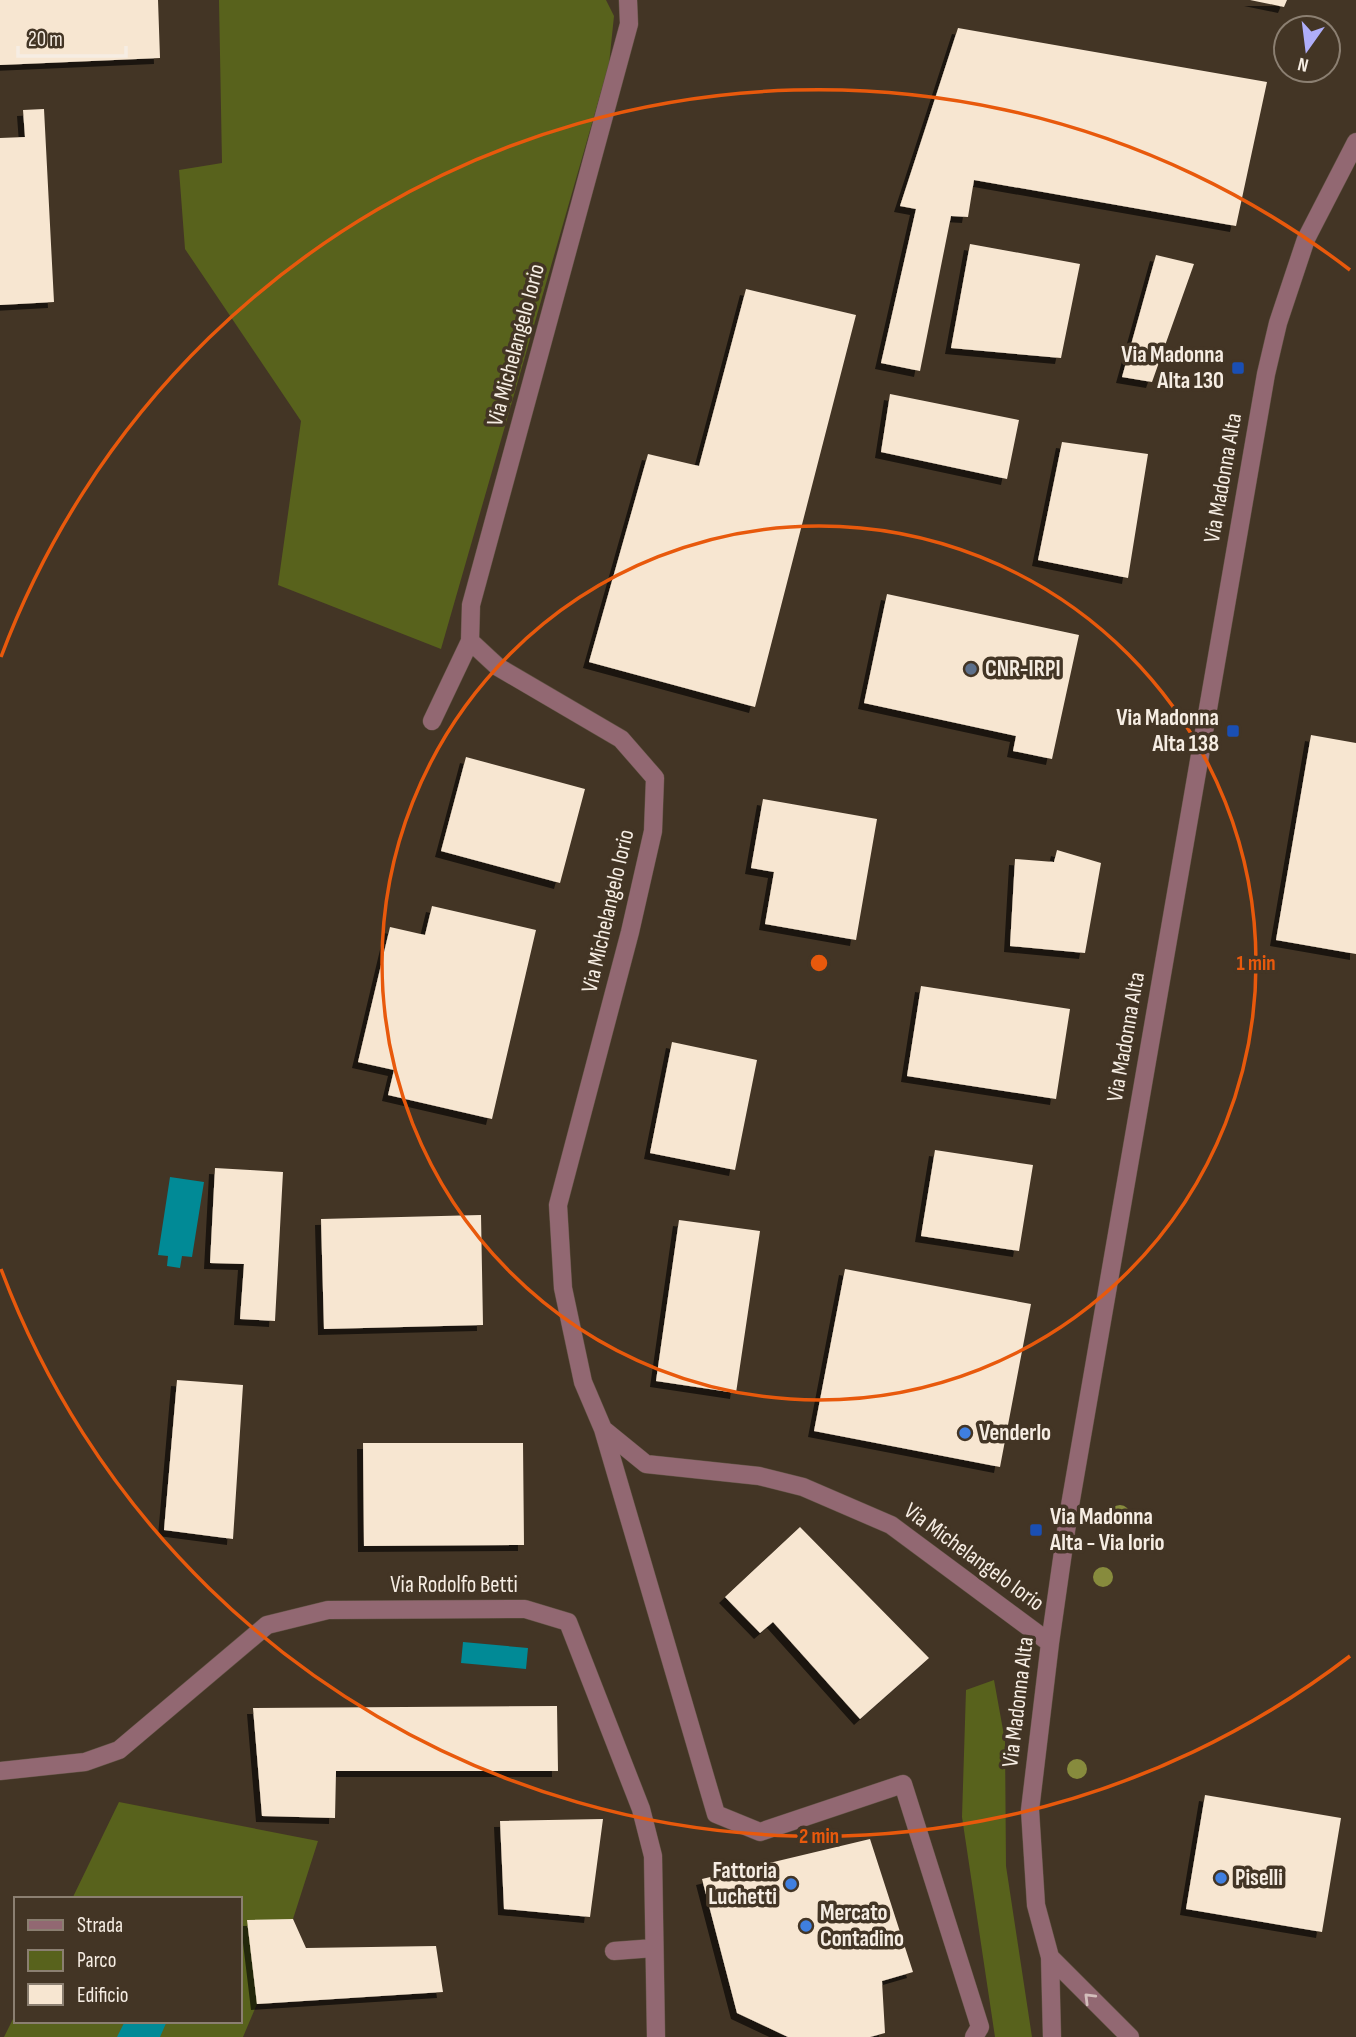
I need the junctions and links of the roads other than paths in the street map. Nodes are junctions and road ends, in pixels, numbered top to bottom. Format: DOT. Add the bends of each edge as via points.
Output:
graph roads {
  1 [pos="628,0"];
  2 [pos="1356,142"];
  3 [pos="470,641"];
  4 [pos="432,721"];
  5 [pos="603,1429"];
  6 [pos="1050,1643"];
  7 [pos="0,1771"];
  8 [pos="654,1948"];
  9 [pos="614,1951"];
  10 [pos="1050,1958"];
  11 [pos="656,2037"];
  12 [pos="974,2037"];
  13 [pos="1052,2037"];
  14 [pos="1130,2037"];
  1 -- 3 [label="street, Via Michelangelo Iorio" via="629,24 471,606"];
  2 -- 6 [label="street, Via Madonna Alta" via="1306,239 1266,374 1070,1503"];
  3 -- 4 [label="street"];
  3 -- 5 [label="street, Via Michelangelo Iorio" via="498,667 621,739 654,778 653,831 558,1205 563,1287 583,1382"];
  5 -- 6 [label="street, Via Michelangelo Iorio" via="646,1464 759,1476 803,1487 891,1525"];
  5 -- 12 [label="street" via="716,1814 760,1832 903,1784 980,2027"];
  6 -- 10 [label="street, Via Madonna Alta" via="1030,1810 1036,1905"];
  7 -- 8 [label="street, Via Rodolfo Betti" via="85,1762 119,1750 267,1625 328,1610 525,1609 568,1622 636,1796 653,1856"];
  8 -- 9 [label="street"];
  8 -- 11 [label="street, Via Rodolfo Betti"];
  10 -- 13 [label="street, Via Madonna Alta"];
  14 -- 10 [label="street, one-way"];
}
